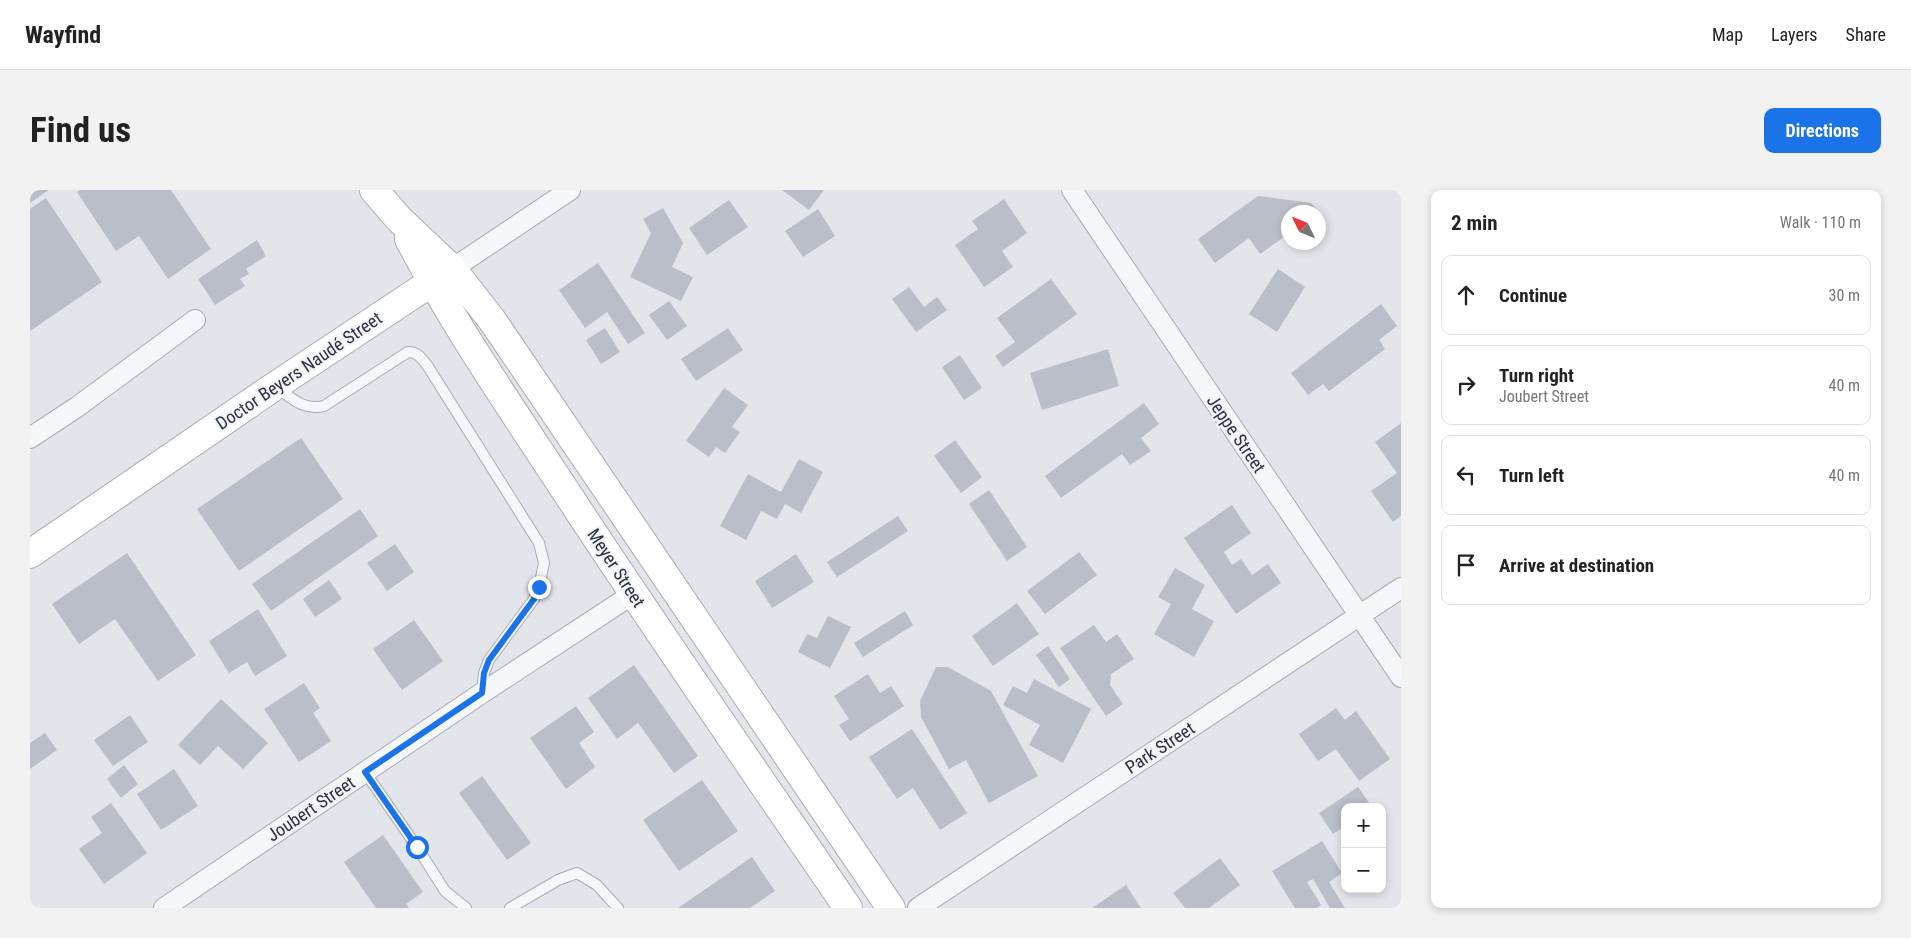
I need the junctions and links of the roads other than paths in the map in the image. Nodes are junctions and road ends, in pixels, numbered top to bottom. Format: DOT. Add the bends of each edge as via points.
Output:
graph roads {
  1 [pos="374,190"];
  2 [pos="570,190"];
  3 [pos="1072,190"];
  4 [pos="442,276"];
  5 [pos="195,320"];
  6 [pos="275,386"];
  7 [pos="30,438"];
  8 [pos="30,554"];
  9 [pos="1401,588"];
  10 [pos="633,594"];
  11 [pos="1360,616"];
  12 [pos="1401,677"];
  13 [pos="482,693"];
  14 [pos="365,772"];
  15 [pos="164,908"];
  16 [pos="466,908"];
  17 [pos="510,908"];
  18 [pos="618,908"];
  19 [pos="848,908"];
  20 [pos="891,908"];
  21 [pos="918,908"];
  1 -- 4 [label="main road, Meyer Street"];
  2 -- 4 [label="street, Doctor Beyers Naudé Street"];
  3 -- 11 [label="street, Jeppe Street"];
  4 -- 6 [label="main road, Doctor Beyers Naudé Street"];
  4 -- 10 [label="main road, Meyer Street" via="472,347"];
  4 -- 20 [label="main road" via="492,320"];
  5 -- 7 [label="street"];
  6 -- 8 [label="main road, Doctor Beyers Naudé Street"];
  6 -- 13 [label="lane" via="304,406 317,408 402,354 413,352 427,365 539,543 544,564 534,599 489,660"];
  9 -- 11 [label="street, Park Street"];
  10 -- 13 [label="street, Joubert Street"];
  10 -- 19 [label="main road, Meyer Street"];
  11 -- 12 [label="street, Jeppe Street"];
  11 -- 21 [label="street, Park Street"];
  13 -- 14 [label="street, Joubert Street"];
  14 -- 15 [label="street, Joubert Street"];
  14 -- 16 [label="lane" via="445,891"];
  17 -- 18 [label="lane" via="558,880 577,873 597,885"];
}
